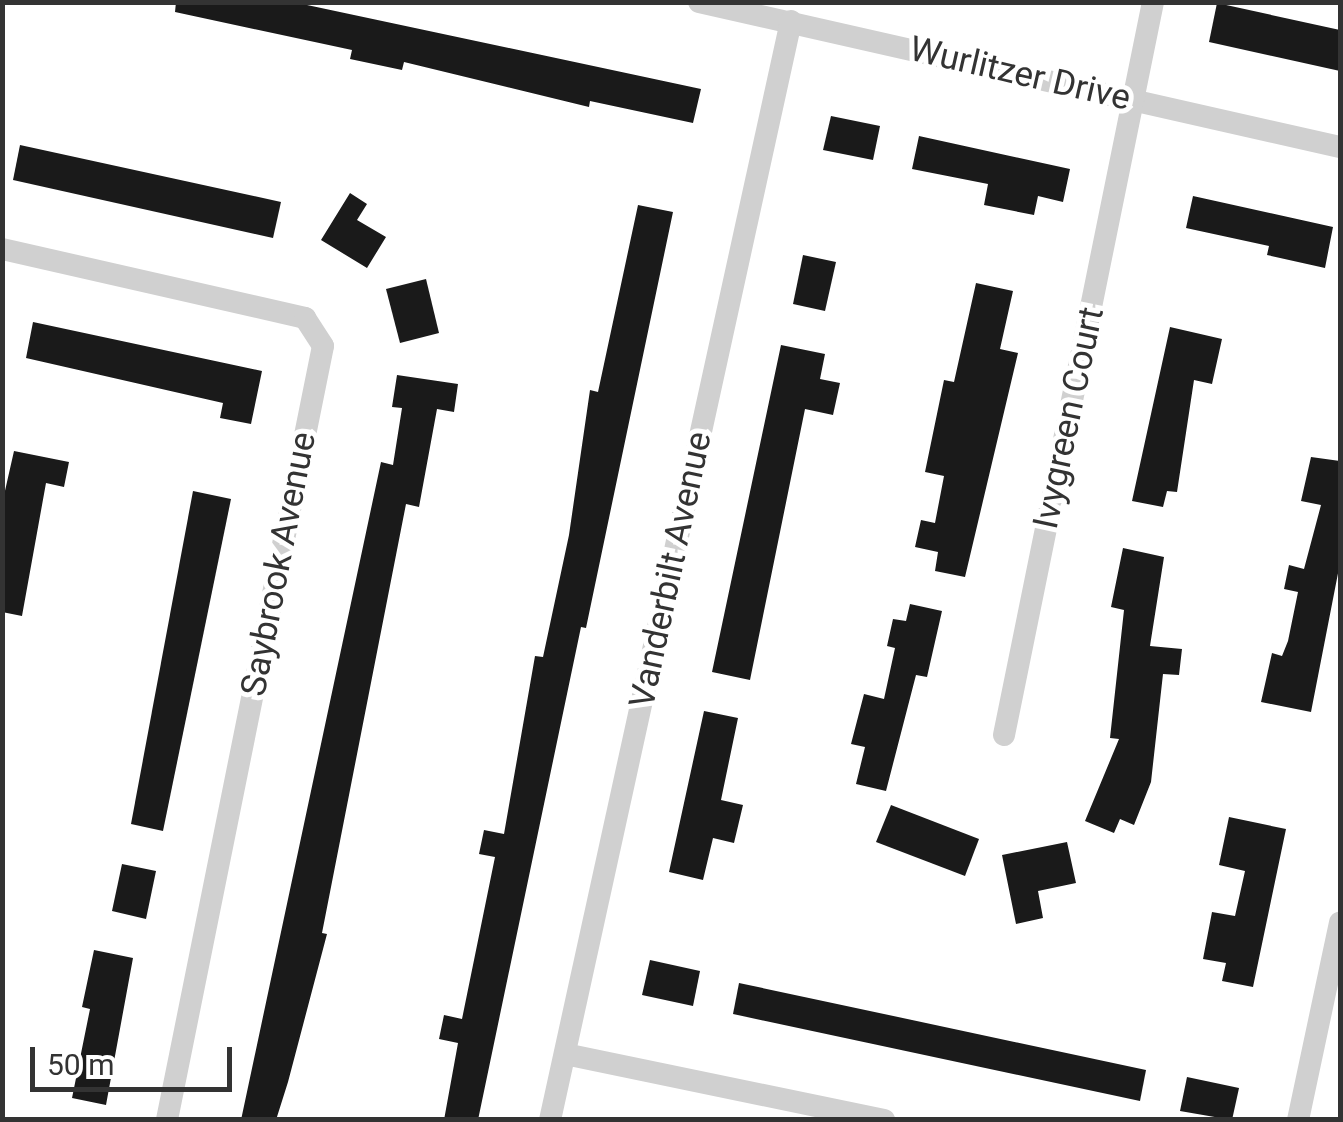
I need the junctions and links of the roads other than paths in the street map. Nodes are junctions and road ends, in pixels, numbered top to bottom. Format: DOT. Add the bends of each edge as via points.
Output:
graph roads {
  1 [pos="700,2"];
  2 [pos="1152,2"];
  3 [pos="791,22"];
  4 [pos="1135,100"];
  5 [pos="1340,147"];
  6 [pos="2,249"];
  7 [pos="1004,736"];
  8 [pos="1340,922"];
  9 [pos="564,1054"];
  10 [pos="166,1120"];
  11 [pos="550,1120"];
  12 [pos="884,1120"];
  13 [pos="1298,1120"];
  1 -- 3 [label="street, Wurlitzer Drive"];
  2 -- 4 [label="street, Ivygreen Court"];
  3 -- 4 [label="street, Wurlitzer Drive"];
  3 -- 9 [label="street, Vanderbilt Avenue"];
  4 -- 5 [label="street, Wurlitzer Drive"];
  4 -- 7 [label="street, Ivygreen Court"];
  6 -- 10 [label="street, Saybrook Avenue" via="306,318 322,346"];
  8 -- 13 [label="street"];
  9 -- 11 [label="street, Vanderbilt Avenue"];
  9 -- 12 [label="street"];
}
